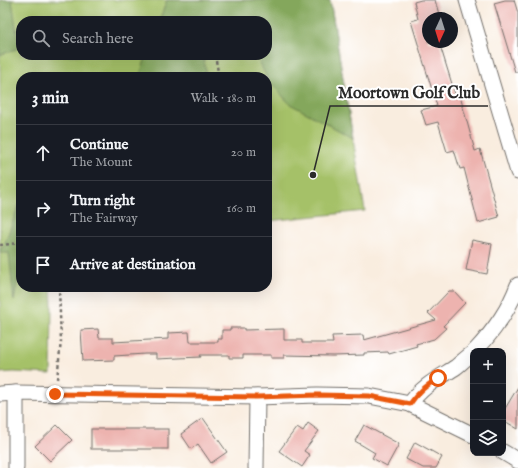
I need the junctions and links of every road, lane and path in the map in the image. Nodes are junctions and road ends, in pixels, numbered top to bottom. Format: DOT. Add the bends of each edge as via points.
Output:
graph roads {
  1 [pos="467,0"];
  2 [pos="216,60"];
  3 [pos="218,72"];
  4 [pos="518,172"];
  5 [pos="16,243"];
  6 [pos="0,245"];
  7 [pos="518,285"];
  8 [pos="59,292"];
  9 [pos="477,348"];
  10 [pos="470,355"];
  11 [pos="16,393"];
  12 [pos="0,394"];
  13 [pos="55,394"];
  14 [pos="257,397"];
  15 [pos="410,404"];
  16 [pos="470,434"];
  17 [pos="506,454"];
  18 [pos="518,461"];
  19 [pos="16,468"];
  20 [pos="256,468"];
  1 -- 4 [label="street"];
  2 -- 3 [label="path"];
  5 -- 6 [label="path"];
  7 -- 9 [label="street" via="506,311"];
  8 -- 13 [label="path" via="61,341"];
  10 -- 15 [label="street" via="425,386"];
  11 -- 12 [label="street"];
  11 -- 13 [label="street"];
  11 -- 19 [label="street"];
  13 -- 14 [label="street"];
  14 -- 15 [label="street" via="369,396"];
  14 -- 20 [label="street"];
  15 -- 16 [label="street"];
  17 -- 18 [label="street"];
}
